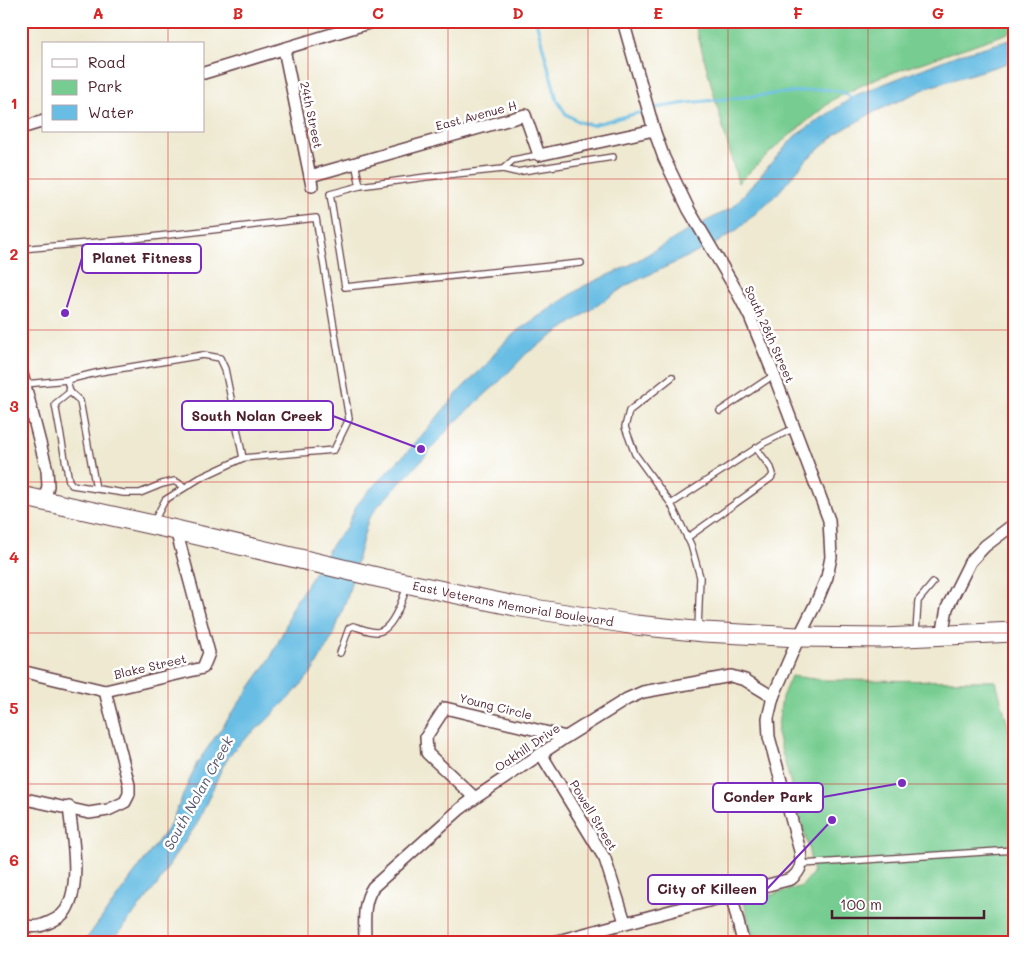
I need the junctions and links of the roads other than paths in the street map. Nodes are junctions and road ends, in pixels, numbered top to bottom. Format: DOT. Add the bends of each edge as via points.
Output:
graph roads {
  1 [pos="375,21"];
  2 [pos="623,21"];
  3 [pos="284,49"];
  4 [pos="205,73"];
  5 [pos="42,122"];
  6 [pos="21,128"];
  7 [pos="654,130"];
  8 [pos="539,155"];
  9 [pos="613,158"];
  10 [pos="355,163"];
  11 [pos="503,170"];
  12 [pos="311,181"];
  13 [pos="360,186"];
  14 [pos="21,250"];
  15 [pos="581,263"];
  16 [pos="21,370"];
  17 [pos="774,375"];
  18 [pos="672,377"];
  19 [pos="67,380"];
  20 [pos="25,384"];
  21 [pos="70,392"];
  22 [pos="720,411"];
  23 [pos="794,428"];
  24 [pos="756,448"];
  25 [pos="243,458"];
  26 [pos="185,487"];
  27 [pos="96,489"];
  28 [pos="21,496"];
  29 [pos="44,502"];
  30 [pos="671,504"];
  31 [pos="1014,524"];
  32 [pos="152,525"];
  33 [pos="176,530"];
  34 [pos="687,538"];
  35 [pos="933,583"];
  36 [pos="408,584"];
  37 [pos="698,631"];
  38 [pos="1014,632"];
  39 [pos="942,636"];
  40 [pos="799,637"];
  41 [pos="916,637"];
  42 [pos="340,653"];
  43 [pos="21,671"];
  44 [pos="105,691"];
  45 [pos="773,696"];
  46 [pos="566,737"];
  47 [pos="540,754"];
  48 [pos="21,798"];
  49 [pos="475,798"];
  50 [pos="69,807"];
  51 [pos="1014,850"];
  52 [pos="802,864"];
  53 [pos="731,894"];
  54 [pos="625,922"];
  55 [pos="21,926"];
  56 [pos="365,942"];
  57 [pos="554,942"];
  58 [pos="743,942"];
  1 -- 3 [label="street"];
  2 -- 7 [label="street, South 28th Street"];
  3 -- 4 [label="street"];
  3 -- 12 [label="street, 24th Street"];
  5 -- 6 [label="street"];
  7 -- 8 [label="street"];
  7 -- 17 [label="street, South 28th Street" via="689,210 742,301"];
  8 -- 10 [label="street, East Avenue H" via="525,115"];
  8 -- 11 [label="lane" via="513,160"];
  9 -- 11 [label="lane" via="516,172"];
  10 -- 12 [label="street, East Avenue H"];
  10 -- 13 [label="lane"];
  11 -- 13 [label="lane"];
  13 -- 15 [label="lane" via="330,194 345,288"];
  14 -- 25 [label="lane" via="316,218 349,419 334,450"];
  16 -- 20 [label="street"];
  17 -- 22 [label="lane"];
  17 -- 23 [label="street, South 28th Street"];
  18 -- 30 [label="lane" via="629,410 625,427 635,454"];
  19 -- 20 [label="lane"];
  19 -- 21 [label="lane"];
  19 -- 25 [label="lane" via="203,355 220,358"];
  20 -- 29 [label="street" via="47,470"];
  21 -- 27 [label="lane" via="80,401"];
  21 -- 27 [label="lane" via="55,404 69,481 78,487"];
  23 -- 24 [label="lane"];
  23 -- 40 [label="street, South 28th Street" via="823,501 831,539 827,576"];
  24 -- 30 [label="lane"];
  24 -- 34 [label="lane" via="771,468 772,478"];
  25 -- 26 [label="lane"];
  26 -- 27 [label="lane" via="175,481 140,493"];
  26 -- 32 [label="lane" via="165,500"];
  28 -- 29 [label="main road, East Veterans Memorial Boulevard"];
  29 -- 32 [label="main road, East Veterans Memorial Boulevard"];
  30 -- 34 [label="lane"];
  31 -- 39 [label="street" via="984,546 970,562 947,608"];
  32 -- 33 [label="main road, East Veterans Memorial Boulevard"];
  33 -- 36 [label="main road, East Veterans Memorial Boulevard"];
  33 -- 44 [label="street, Blake Street" via="209,653 202,668"];
  34 -- 37 [label="lane" via="700,577"];
  35 -- 41 [label="lane" via="918,601"];
  36 -- 37 [label="main road, East Veterans Memorial Boulevard" via="515,606"];
  36 -- 42 [label="lane" via="391,621 376,632 353,626 349,628"];
  37 -- 40 [label="main road, East Veterans Memorial Boulevard"];
  38 -- 39 [label="main road, East Veterans Memorial Boulevard"];
  39 -- 41 [label="main road, East Veterans Memorial Boulevard"];
  40 -- 41 [label="main road, East Veterans Memorial Boulevard"];
  40 -- 45 [label="street, South 28th Street"];
  43 -- 44 [label="street, Blake Street"];
  44 -- 50 [label="street" via="129,794 125,802 108,810 89,813"];
  45 -- 46 [label="street, Oakhill Drive" via="731,676 653,691 627,699"];
  45 -- 52 [label="street, South 28th Street" via="768,718 769,737"];
  46 -- 47 [label="street, Oakhill Drive"];
  46 -- 49 [label="street, Young Circle" via="445,708 426,737 427,753"];
  47 -- 49 [label="street, Oakhill Drive"];
  47 -- 54 [label="street, Powell Street" via="605,860"];
  48 -- 50 [label="street"];
  49 -- 56 [label="street, Oakhill Drive" via="373,887 366,904"];
  50 -- 55 [label="street" via="75,873 66,911 53,921 38,926"];
  51 -- 52 [label="lane"];
  52 -- 53 [label="street" via="791,879"];
  53 -- 54 [label="street"];
  53 -- 58 [label="street"];
  54 -- 57 [label="street"];
}
